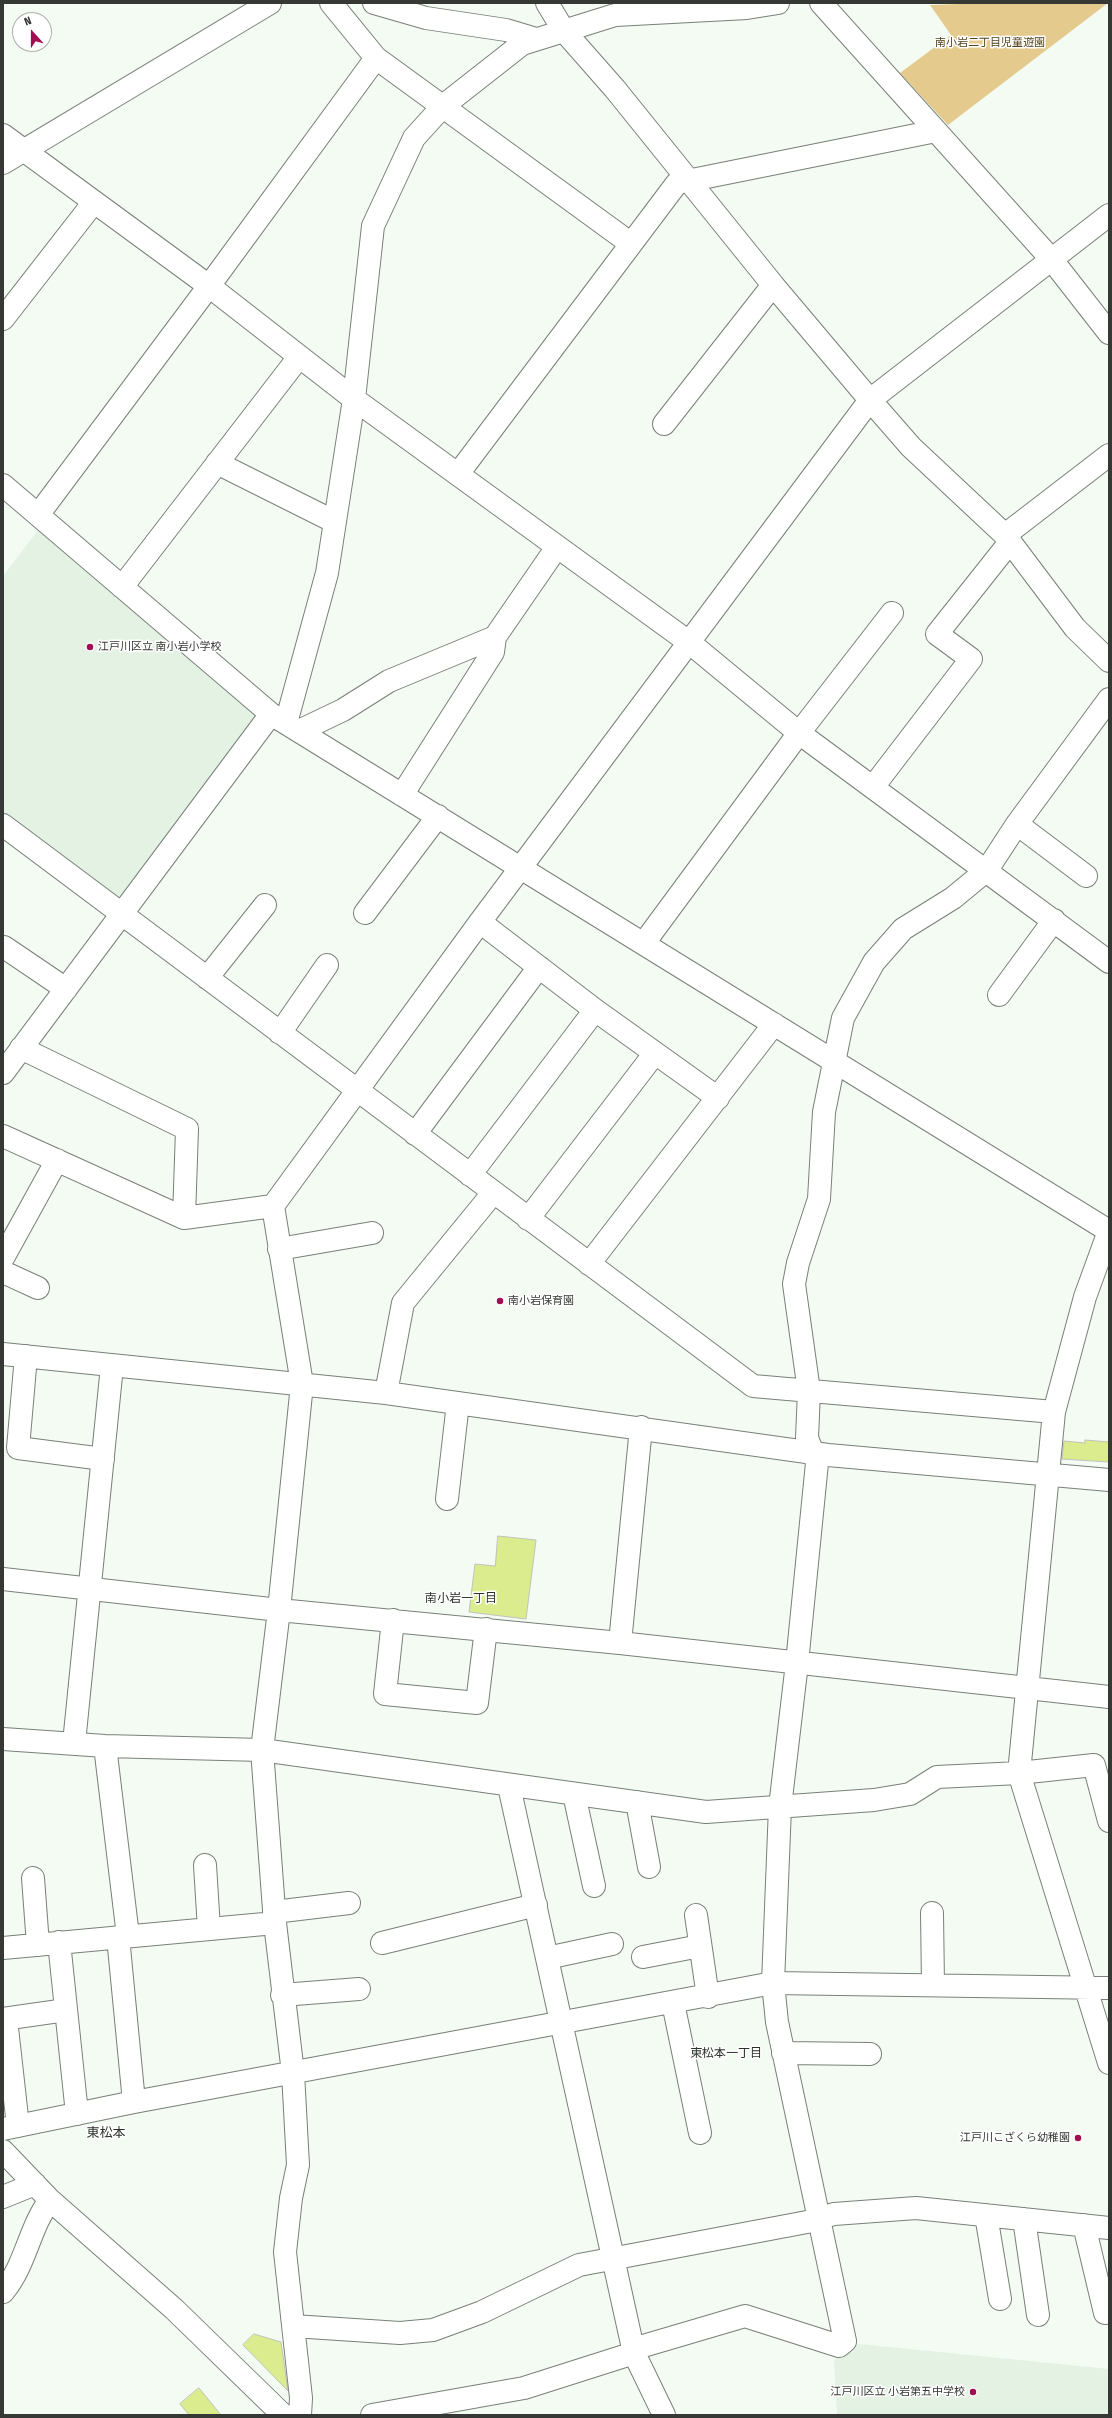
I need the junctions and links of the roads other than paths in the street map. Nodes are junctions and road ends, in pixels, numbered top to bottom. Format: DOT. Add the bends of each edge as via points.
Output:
graph roads {
  1 [pos="270,3"];
  2 [pos="330,3"];
  3 [pos="374,3"];
  4 [pos="547,3"];
  5 [pos="778,3"];
  6 [pos="821,3"];
  7 [pos="564,31"];
  8 [pos="536,39"];
  9 [pos="376,58"];
  10 [pos="443,106"];
  11 [pos="936,131"];
  12 [pos="3,135"];
  13 [pos="24,151"];
  14 [pos="3,163"];
  15 [pos="690,180"];
  16 [pos="94,202"];
  17 [pos="1109,215"];
  18 [pos="630,243"];
  19 [pos="1052,260"];
  20 [pos="773,285"];
  21 [pos="209,286"];
  22 [pos="3,319"];
  23 [pos="1109,333"];
  24 [pos="299,356"];
  25 [pos="354,399"];
  26 [pos="870,400"];
  27 [pos="664,424"];
  28 [pos="1109,455"];
  29 [pos="217,463"];
  30 [pos="458,474"];
  31 [pos="3,485"];
  32 [pos="38,515"];
  33 [pos="335,522"];
  34 [pos="1008,538"];
  35 [pos="557,547"];
  36 [pos="122,587"];
  37 [pos="892,613"];
  38 [pos="495,637"];
  39 [pos="690,643"];
  40 [pos="1109,661"];
  41 [pos="1109,699"];
  42 [pos="286,723"];
  43 [pos="799,732"];
  44 [pos="873,787"];
  45 [pos="402,795"];
  46 [pos="438,816"];
  47 [pos="1017,824"];
  48 [pos="6,832"];
  49 [pos="521,868"];
  50 [pos="987,870"];
  51 [pos="1086,876"];
  52 [pos="265,904"];
  53 [pos="365,913"];
  54 [pos="123,914"];
  55 [pos="1054,920"];
  56 [pos="480,922"];
  57 [pos="644,943"];
  58 [pos="4,947"];
  59 [pos="1109,962"];
  60 [pos="327,966"];
  61 [pos="539,967"];
  62 [pos="207,978"];
  63 [pos="66,989"];
  64 [pos="999,995"];
  65 [pos="595,1010"];
  66 [pos="774,1024"];
  67 [pos="280,1033"];
  68 [pos="21,1048"];
  69 [pos="655,1053"];
  70 [pos="834,1062"];
  71 [pos="3,1073"];
  72 [pos="357,1091"];
  73 [pos="718,1098"];
  74 [pos="415,1134"];
  75 [pos="3,1136"];
  76 [pos="57,1160"];
  77 [pos="470,1175"];
  78 [pos="493,1193"];
  79 [pos="273,1206"];
  80 [pos="184,1218"];
  81 [pos="528,1219"];
  82 [pos="1109,1231"];
  83 [pos="372,1233"];
  84 [pos="279,1249"];
  85 [pos="3,1258"];
  86 [pos="589,1264"];
  87 [pos="3,1272"];
  88 [pos="38,1288"];
  89 [pos="3,1354"];
  90 [pos="26,1356"];
  91 [pos="112,1366"];
  92 [pos="302,1384"];
  93 [pos="809,1391"];
  94 [pos="386,1393"];
  95 [pos="458,1403"];
  96 [pos="1054,1412"];
  97 [pos="641,1427"];
  98 [pos="811,1452"];
  99 [pos="103,1459"];
  100 [pos="1049,1473"];
  101 [pos="1109,1480"];
  102 [pos="447,1499"];
  103 [pos="3,1579"];
  104 [pos="89,1589"];
  105 [pos="279,1610"];
  106 [pos="393,1620"];
  107 [pos="486,1629"];
  108 [pos="620,1643"];
  109 [pos="797,1663"];
  110 [pos="1025,1687"];
  111 [pos="1109,1697"];
  112 [pos="3,1739"];
  113 [pos="74,1743"];
  114 [pos="105,1746"];
  115 [pos="262,1750"];
  116 [pos="1019,1773"];
  117 [pos="509,1786"];
  118 [pos="574,1794"];
  119 [pos="637,1802"];
  120 [pos="780,1807"];
  121 [pos="1109,1821"];
  122 [pos="205,1865"];
  123 [pos="649,1867"];
  124 [pos="33,1878"];
  125 [pos="594,1886"];
  126 [pos="349,1903"];
  127 [pos="536,1905"];
  128 [pos="932,1913"];
  129 [pos="696,1915"];
  130 [pos="275,1918"];
  131 [pos="209,1929"];
  132 [pos="123,1936"];
  133 [pos="48,1943"];
  134 [pos="382,1943"];
  135 [pos="612,1944"];
  136 [pos="700,1946"];
  137 [pos="3,1948"];
  138 [pos="643,1957"];
  139 [pos="547,1958"];
  140 [pos="773,1983"];
  141 [pos="933,1985"];
  142 [pos="1087,1988"];
  143 [pos="1109,1988"];
  144 [pos="359,1989"];
  145 [pos="282,1995"];
  146 [pos="708,1997"];
  147 [pos="674,2003"];
  148 [pos="66,2010"];
  149 [pos="4,2019"];
  150 [pos="561,2021"];
  151 [pos="783,2053"];
  152 [pos="870,2054"];
  153 [pos="1109,2063"];
  154 [pos="293,2073"];
  155 [pos="134,2102"];
  156 [pos="77,2114"];
  157 [pos="10,2128"];
  158 [pos="700,2133"];
  159 [pos="3,2151"];
  160 [pos="35,2184"];
  161 [pos="3,2197"];
  162 [pos="50,2200"];
  163 [pos="986,2215"];
  164 [pos="818,2219"];
  165 [pos="1024,2219"];
  166 [pos="1084,2226"];
  167 [pos="1109,2228"];
  168 [pos="614,2260"];
  169 [pos="3,2292"];
  170 [pos="1000,2300"];
  171 [pos="1105,2313"];
  172 [pos="1038,2315"];
  173 [pos="293,2326"];
  174 [pos="633,2351"];
  175 [pos="289,2411"];
  176 [pos="372,2415"];
  177 [pos="664,2415"];
  1 -- 13 [label="street"];
  2 -- 9 [label="street"];
  3 -- 8 [label="street" via="426,18 506,30"];
  4 -- 7 [label="street"];
  5 -- 7 [label="street" via="747,8 615,15"];
  6 -- 11 [label="street"];
  7 -- 8 [label="street"];
  7 -- 15 [label="street" via="615,89 682,174"];
  8 -- 10 [label="street" via="522,44"];
  9 -- 10 [label="street"];
  9 -- 21 [label="street"];
  10 -- 18 [label="street"];
  10 -- 25 [label="street" via="414,138 372,226"];
  11 -- 15 [label="street"];
  11 -- 19 [label="street"];
  12 -- 13 [label="street"];
  13 -- 14 [label="street"];
  13 -- 16 [label="street"];
  15 -- 18 [label="street" via="677,183"];
  15 -- 20 [label="street"];
  16 -- 21 [label="street"];
  16 -- 22 [label="street"];
  17 -- 19 [label="street"];
  18 -- 30 [label="street"];
  19 -- 23 [label="street"];
  19 -- 26 [label="street"];
  20 -- 26 [label="street"];
  20 -- 27 [label="street"];
  21 -- 24 [label="street"];
  21 -- 32 [label="street"];
  24 -- 25 [label="street"];
  24 -- 29 [label="street"];
  25 -- 30 [label="street"];
  25 -- 33 [label="street"];
  26 -- 34 [label="street" via="911,447"];
  26 -- 39 [label="street"];
  28 -- 34 [label="street"];
  29 -- 33 [label="street"];
  29 -- 36 [label="street"];
  30 -- 35 [label="street"];
  31 -- 32 [label="street"];
  32 -- 36 [label="street"];
  33 -- 42 [label="street" via="327,572"];
  34 -- 40 [label="street" via="1075,628"];
  34 -- 44 [label="street" via="937,634 970,659"];
  35 -- 38 [label="street"];
  35 -- 39 [label="street"];
  36 -- 42 [label="street"];
  37 -- 43 [label="street"];
  38 -- 42 [label="street" via="389,681 343,710"];
  38 -- 45 [label="street" via="493,652"];
  39 -- 43 [label="street"];
  39 -- 49 [label="street"];
  41 -- 47 [label="street"];
  42 -- 45 [label="street"];
  42 -- 54 [label="street"];
  43 -- 44 [label="street"];
  43 -- 57 [label="street"];
  44 -- 50 [label="street"];
  45 -- 46 [label="street"];
  46 -- 49 [label="street"];
  46 -- 53 [label="street"];
  47 -- 50 [label="street"];
  47 -- 51 [label="street"];
  48 -- 54 [label="street"];
  49 -- 56 [label="street"];
  49 -- 57 [label="street"];
  50 -- 55 [label="street"];
  50 -- 70 [label="street" via="953,898 903,928 874,962 843,1018"];
  52 -- 62 [label="street"];
  54 -- 62 [label="street"];
  54 -- 63 [label="street"];
  55 -- 59 [label="street"];
  55 -- 64 [label="street"];
  56 -- 61 [label="street"];
  56 -- 72 [label="street"];
  57 -- 66 [label="street"];
  58 -- 63 [label="street"];
  60 -- 67 [label="street"];
  61 -- 65 [label="street"];
  61 -- 74 [label="street"];
  62 -- 67 [label="street"];
  63 -- 68 [label="street"];
  65 -- 69 [label="street"];
  65 -- 77 [label="street"];
  66 -- 70 [label="street"];
  66 -- 73 [label="street"];
  67 -- 72 [label="street"];
  68 -- 71 [label="street"];
  68 -- 80 [label="street" via="187,1129"];
  69 -- 73 [label="street"];
  69 -- 81 [label="street"];
  70 -- 82 [label="street"];
  70 -- 93 [label="street" via="824,1112 819,1199 798,1263 794,1284"];
  72 -- 74 [label="street"];
  72 -- 79 [label="street"];
  73 -- 86 [label="street"];
  74 -- 77 [label="street"];
  75 -- 76 [label="street"];
  76 -- 80 [label="street"];
  76 -- 85 [label="street"];
  77 -- 78 [label="street"];
  78 -- 81 [label="street"];
  78 -- 94 [label="street" via="403,1303"];
  79 -- 80 [label="street"];
  79 -- 84 [label="street"];
  81 -- 86 [label="street"];
  82 -- 96 [label="street" via="1085,1297"];
  83 -- 84 [label="street"];
  84 -- 92 [label="street"];
  86 -- 93 [label="street" via="753,1386"];
  87 -- 88 [label="street"];
  89 -- 90 [label="street"];
  90 -- 91 [label="street"];
  90 -- 99 [label="street" via="18,1448"];
  91 -- 92 [label="street"];
  91 -- 99 [label="street"];
  92 -- 94 [label="street"];
  92 -- 105 [label="street"];
  93 -- 96 [label="street"];
  93 -- 98 [label="street" via="807,1438"];
  94 -- 95 [label="street"];
  95 -- 97 [label="street"];
  95 -- 102 [label="street"];
  96 -- 100 [label="street"];
  97 -- 98 [label="street"];
  97 -- 108 [label="street"];
  98 -- 100 [label="street"];
  98 -- 109 [label="street" via="817,1463"];
  99 -- 104 [label="street"];
  100 -- 101 [label="street"];
  100 -- 110 [label="street"];
  103 -- 104 [label="street"];
  104 -- 105 [label="street"];
  104 -- 113 [label="street"];
  105 -- 106 [label="street"];
  105 -- 115 [label="street"];
  106 -- 107 [label="street"];
  106 -- 107 [label="street" via="385,1694 477,1703"];
  107 -- 108 [label="street"];
  108 -- 109 [label="street"];
  109 -- 110 [label="street"];
  109 -- 120 [label="street"];
  110 -- 111 [label="street"];
  110 -- 116 [label="street"];
  112 -- 113 [label="street"];
  113 -- 114 [label="street"];
  114 -- 115 [label="street"];
  114 -- 132 [label="street"];
  115 -- 117 [label="street"];
  115 -- 130 [label="street"];
  116 -- 120 [label="street" via="936,1777 910,1794 874,1800"];
  116 -- 121 [label="street" via="1094,1765"];
  116 -- 142 [label="street"];
  117 -- 118 [label="street"];
  117 -- 127 [label="street"];
  118 -- 119 [label="street"];
  118 -- 125 [label="street"];
  119 -- 120 [label="street" via="706,1812"];
  119 -- 123 [label="street"];
  120 -- 140 [label="street"];
  122 -- 131 [label="street"];
  124 -- 133 [label="street"];
  126 -- 130 [label="street"];
  127 -- 134 [label="street"];
  127 -- 139 [label="street"];
  128 -- 141 [label="street"];
  129 -- 136 [label="street"];
  130 -- 131 [label="street"];
  130 -- 145 [label="street"];
  131 -- 132 [label="street"];
  132 -- 133 [label="street"];
  132 -- 155 [label="street"];
  133 -- 137 [label="street"];
  133 -- 148 [label="street"];
  135 -- 139 [label="street"];
  136 -- 138 [label="street"];
  136 -- 146 [label="street"];
  139 -- 150 [label="street"];
  140 -- 141 [label="street"];
  140 -- 146 [label="street"];
  140 -- 151 [label="street"];
  141 -- 142 [label="street"];
  142 -- 143 [label="street"];
  142 -- 153 [label="street"];
  144 -- 145 [label="street"];
  145 -- 154 [label="street"];
  146 -- 147 [label="street"];
  147 -- 150 [label="street"];
  147 -- 158 [label="street"];
  148 -- 149 [label="street"];
  148 -- 156 [label="street"];
  149 -- 157 [label="street"];
  150 -- 154 [label="street"];
  150 -- 168 [label="street"];
  151 -- 152 [label="street"];
  151 -- 164 [label="street"];
  154 -- 155 [label="street"];
  154 -- 173 [label="street" via="298,2166 291,2198 285,2252"];
  155 -- 156 [label="street"];
  156 -- 157 [label="street"];
  159 -- 160 [label="street"];
  160 -- 161 [label="street"];
  160 -- 162 [label="street"];
  162 -- 169 [label="street" via="41,2212 14,2280"];
  162 -- 175 [label="street"];
  163 -- 164 [label="street" via="916,2208 834,2214"];
  163 -- 165 [label="street"];
  163 -- 170 [label="street"];
  164 -- 168 [label="street"];
  164 -- 174 [label="street" via="845,2341 839,2346 745,2316"];
  165 -- 166 [label="street"];
  165 -- 172 [label="street"];
  166 -- 167 [label="street"];
  166 -- 171 [label="street"];
  168 -- 173 [label="street" via="579,2265 482,2312 433,2330 400,2333"];
  168 -- 174 [label="street"];
  173 -- 175 [label="street"];
  174 -- 176 [label="street" via="524,2388"];
  174 -- 177 [label="street"];
}
